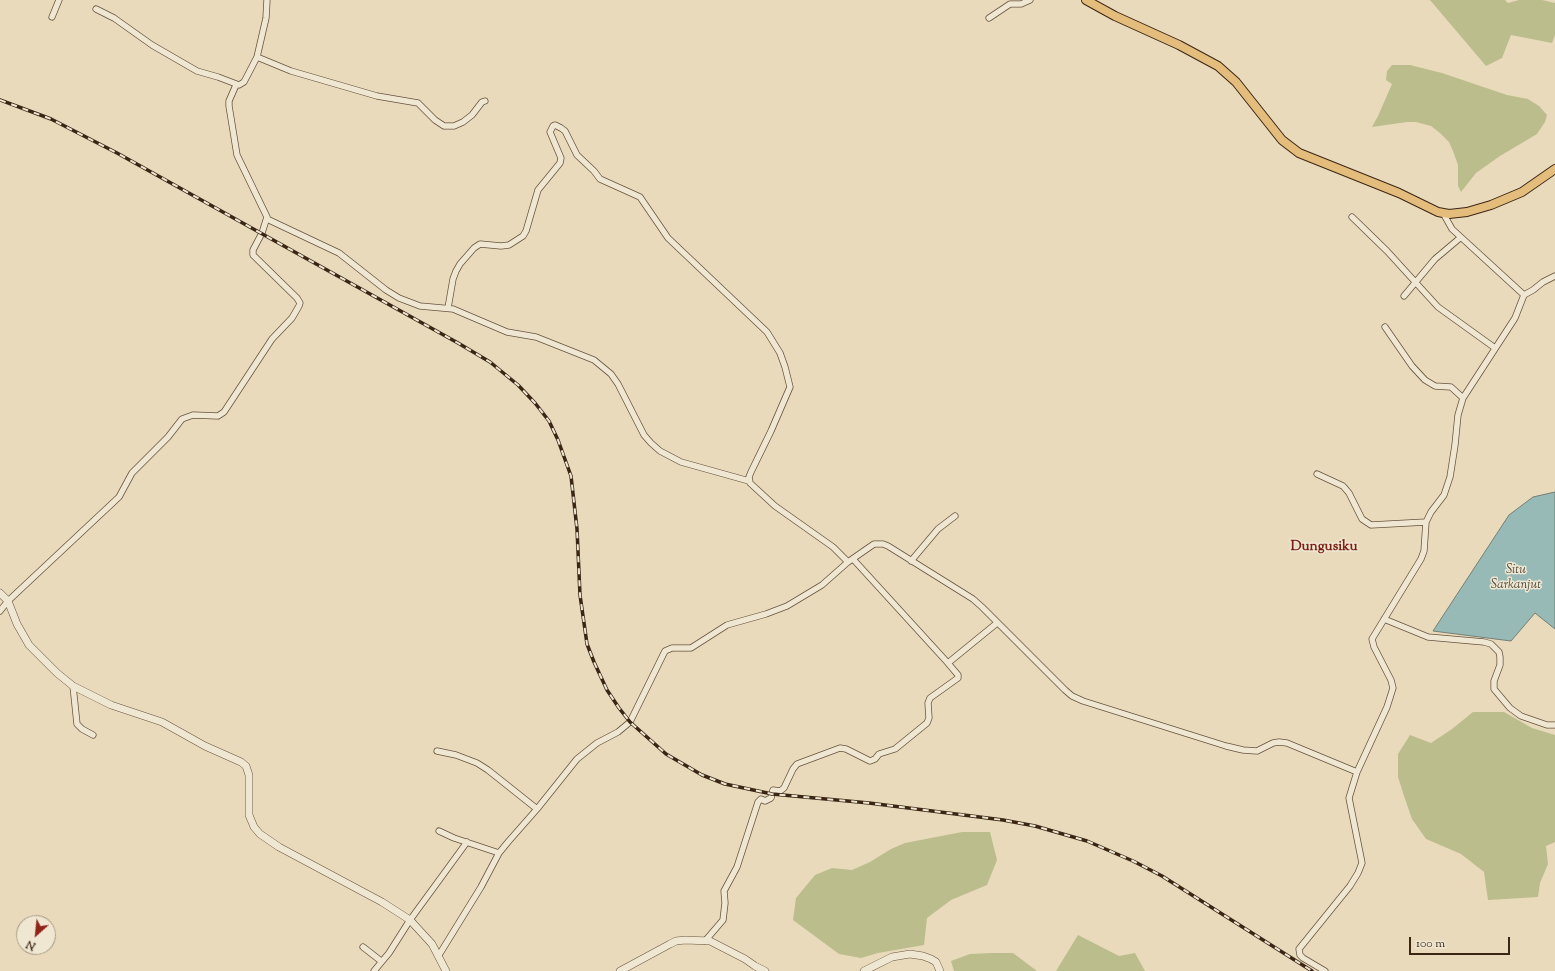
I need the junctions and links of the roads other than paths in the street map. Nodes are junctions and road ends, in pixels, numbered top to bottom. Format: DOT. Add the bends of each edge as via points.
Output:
graph roads {
  1 [pos="59,0"];
  2 [pos="267,0"];
  3 [pos="1030,0"];
  4 [pos="1086,0"];
  5 [pos="96,9"];
  6 [pos="52,17"];
  7 [pos="989,18"];
  8 [pos="257,57"];
  9 [pos="236,85"];
  10 [pos="485,101"];
  11 [pos="1555,169"];
  12 [pos="1443,214"];
  13 [pos="1352,217"];
  14 [pos="266,219"];
  15 [pos="1460,238"];
  16 [pos="1555,276"];
  17 [pos="1415,282"];
  18 [pos="1524,295"];
  19 [pos="1404,296"];
  20 [pos="448,308"];
  21 [pos="1385,327"];
  22 [pos="1495,348"];
  23 [pos="1463,398"];
  24 [pos="1317,474"];
  25 [pos="750,481"];
  26 [pos="955,516"];
  27 [pos="1426,522"];
  28 [pos="850,561"];
  29 [pos="911,561"];
  30 [pos="0,593"];
  31 [pos="8,602"];
  32 [pos="0,611"];
  33 [pos="1384,619"];
  34 [pos="997,623"];
  35 [pos="948,663"];
  36 [pos="73,686"];
  37 [pos="1555,725"];
  38 [pos="93,735"];
  39 [pos="437,751"];
  40 [pos="1357,772"];
  41 [pos="537,809"];
  42 [pos="440,831"];
  43 [pos="467,842"];
  44 [pos="499,853"];
  45 [pos="410,920"];
  46 [pos="705,941"];
  47 [pos="363,947"];
  48 [pos="439,955"];
  49 [pos="381,961"];
  50 [pos="374,971"];
  51 [pos="446,971"];
  52 [pos="620,971"];
  53 [pos="765,971"];
  54 [pos="864,971"];
  55 [pos="940,971"];
  56 [pos="1325,971"];
  1 -- 6 [label="street"];
  2 -- 8 [label="street" via="266,18"];
  3 -- 7 [label="street" via="1022,4 1010,4"];
  4 -- 12 [label="main road" via="1218,66 1236,82 1282,140 1299,153 1399,193"];
  5 -- 9 [label="street" via="114,18 152,46 197,71"];
  8 -- 9 [label="street" via="244,82"];
  8 -- 10 [label="street" via="291,71 384,98 418,103 444,126 454,126 463,122"];
  9 -- 14 [label="street" via="229,106 237,155"];
  11 -- 12 [label="main road" via="1522,192 1503,201 1467,212"];
  12 -- 15 [label="street"];
  13 -- 17 [label="street"];
  14 -- 20 [label="street" via="339,253 399,298 420,306"];
  14 -- 31 [label="street" via="253,255 299,301 295,313 272,339 224,412 218,416 193,415 182,419 132,473 119,497"];
  15 -- 17 [label="street" via="1435,259"];
  15 -- 18 [label="street"];
  16 -- 18 [label="street"];
  17 -- 19 [label="street"];
  17 -- 22 [label="street" via="1444,312"];
  18 -- 22 [label="street" via="1515,318"];
  20 -- 25 [label="street" via="506,332 536,336 594,360 611,374 644,435 660,451 681,462"];
  20 -- 25 [label="street" via="456,270 474,248 480,244 510,245 523,236 538,190 560,163 561,158 550,132 555,125 561,128 577,155 600,179 640,197 665,235 755,320 775,344 790,387"];
  21 -- 23 [label="street" via="1425,380 1435,386 1451,387"];
  22 -- 23 [label="street"];
  23 -- 27 [label="street" via="1458,414 1447,487"];
  24 -- 27 [label="street" via="1343,486 1362,518 1372,525"];
  25 -- 28 [label="street" via="775,506"];
  26 -- 29 [label="street" via="938,528"];
  27 -- 33 [label="street" via="1421,559"];
  28 -- 29 [label="street" via="874,544 883,544"];
  28 -- 35 [label="street"];
  28 -- 41 [label="street" via="822,585 786,606 727,625 691,648 672,648 665,651 630,722 577,759"];
  29 -- 34 [label="street" via="973,599"];
  30 -- 31 [label="street"];
  31 -- 32 [label="street"];
  31 -- 36 [label="street" via="29,645"];
  33 -- 37 [label="street" via="1428,637 1491,644 1499,652 1500,657 1494,689 1510,708 1521,716 1547,725"];
  33 -- 40 [label="street" via="1374,634 1372,644 1393,688"];
  34 -- 35 [label="street"];
  34 -- 40 [label="street" via="1065,690 1083,701 1243,750 1257,750 1279,742 1287,743"];
  35 -- 46 [label="street" via="958,675 958,679 930,698 927,705 927,723 895,749 879,754 870,761 840,748 797,764 792,769 784,788 773,790 771,798 765,802 758,802 737,867 724,891 723,920"];
  36 -- 38 [label="street" via="77,724"];
  36 -- 45 [label="street" via="111,705 162,722 205,746 242,762 249,775 249,815 254,828 260,834"];
  39 -- 41 [label="street" via="477,763"];
  40 -- 56 [label="street" via="1349,803 1362,860 1361,867 1350,886 1299,949 1303,958"];
  41 -- 44 [label="street"];
  42 -- 43 [label="street"];
  43 -- 44 [label="street"];
  43 -- 45 [label="street"];
  44 -- 48 [label="street"];
  45 -- 48 [label="street"];
  45 -- 49 [label="street" via="390,953"];
  46 -- 52 [label="street" via="676,941"];
  46 -- 53 [label="street" via="726,949"];
  47 -- 49 [label="street"];
  48 -- 51 [label="street"];
  49 -- 50 [label="street"];
  54 -- 55 [label="street" via="892,957 910,954 931,958"];
}
